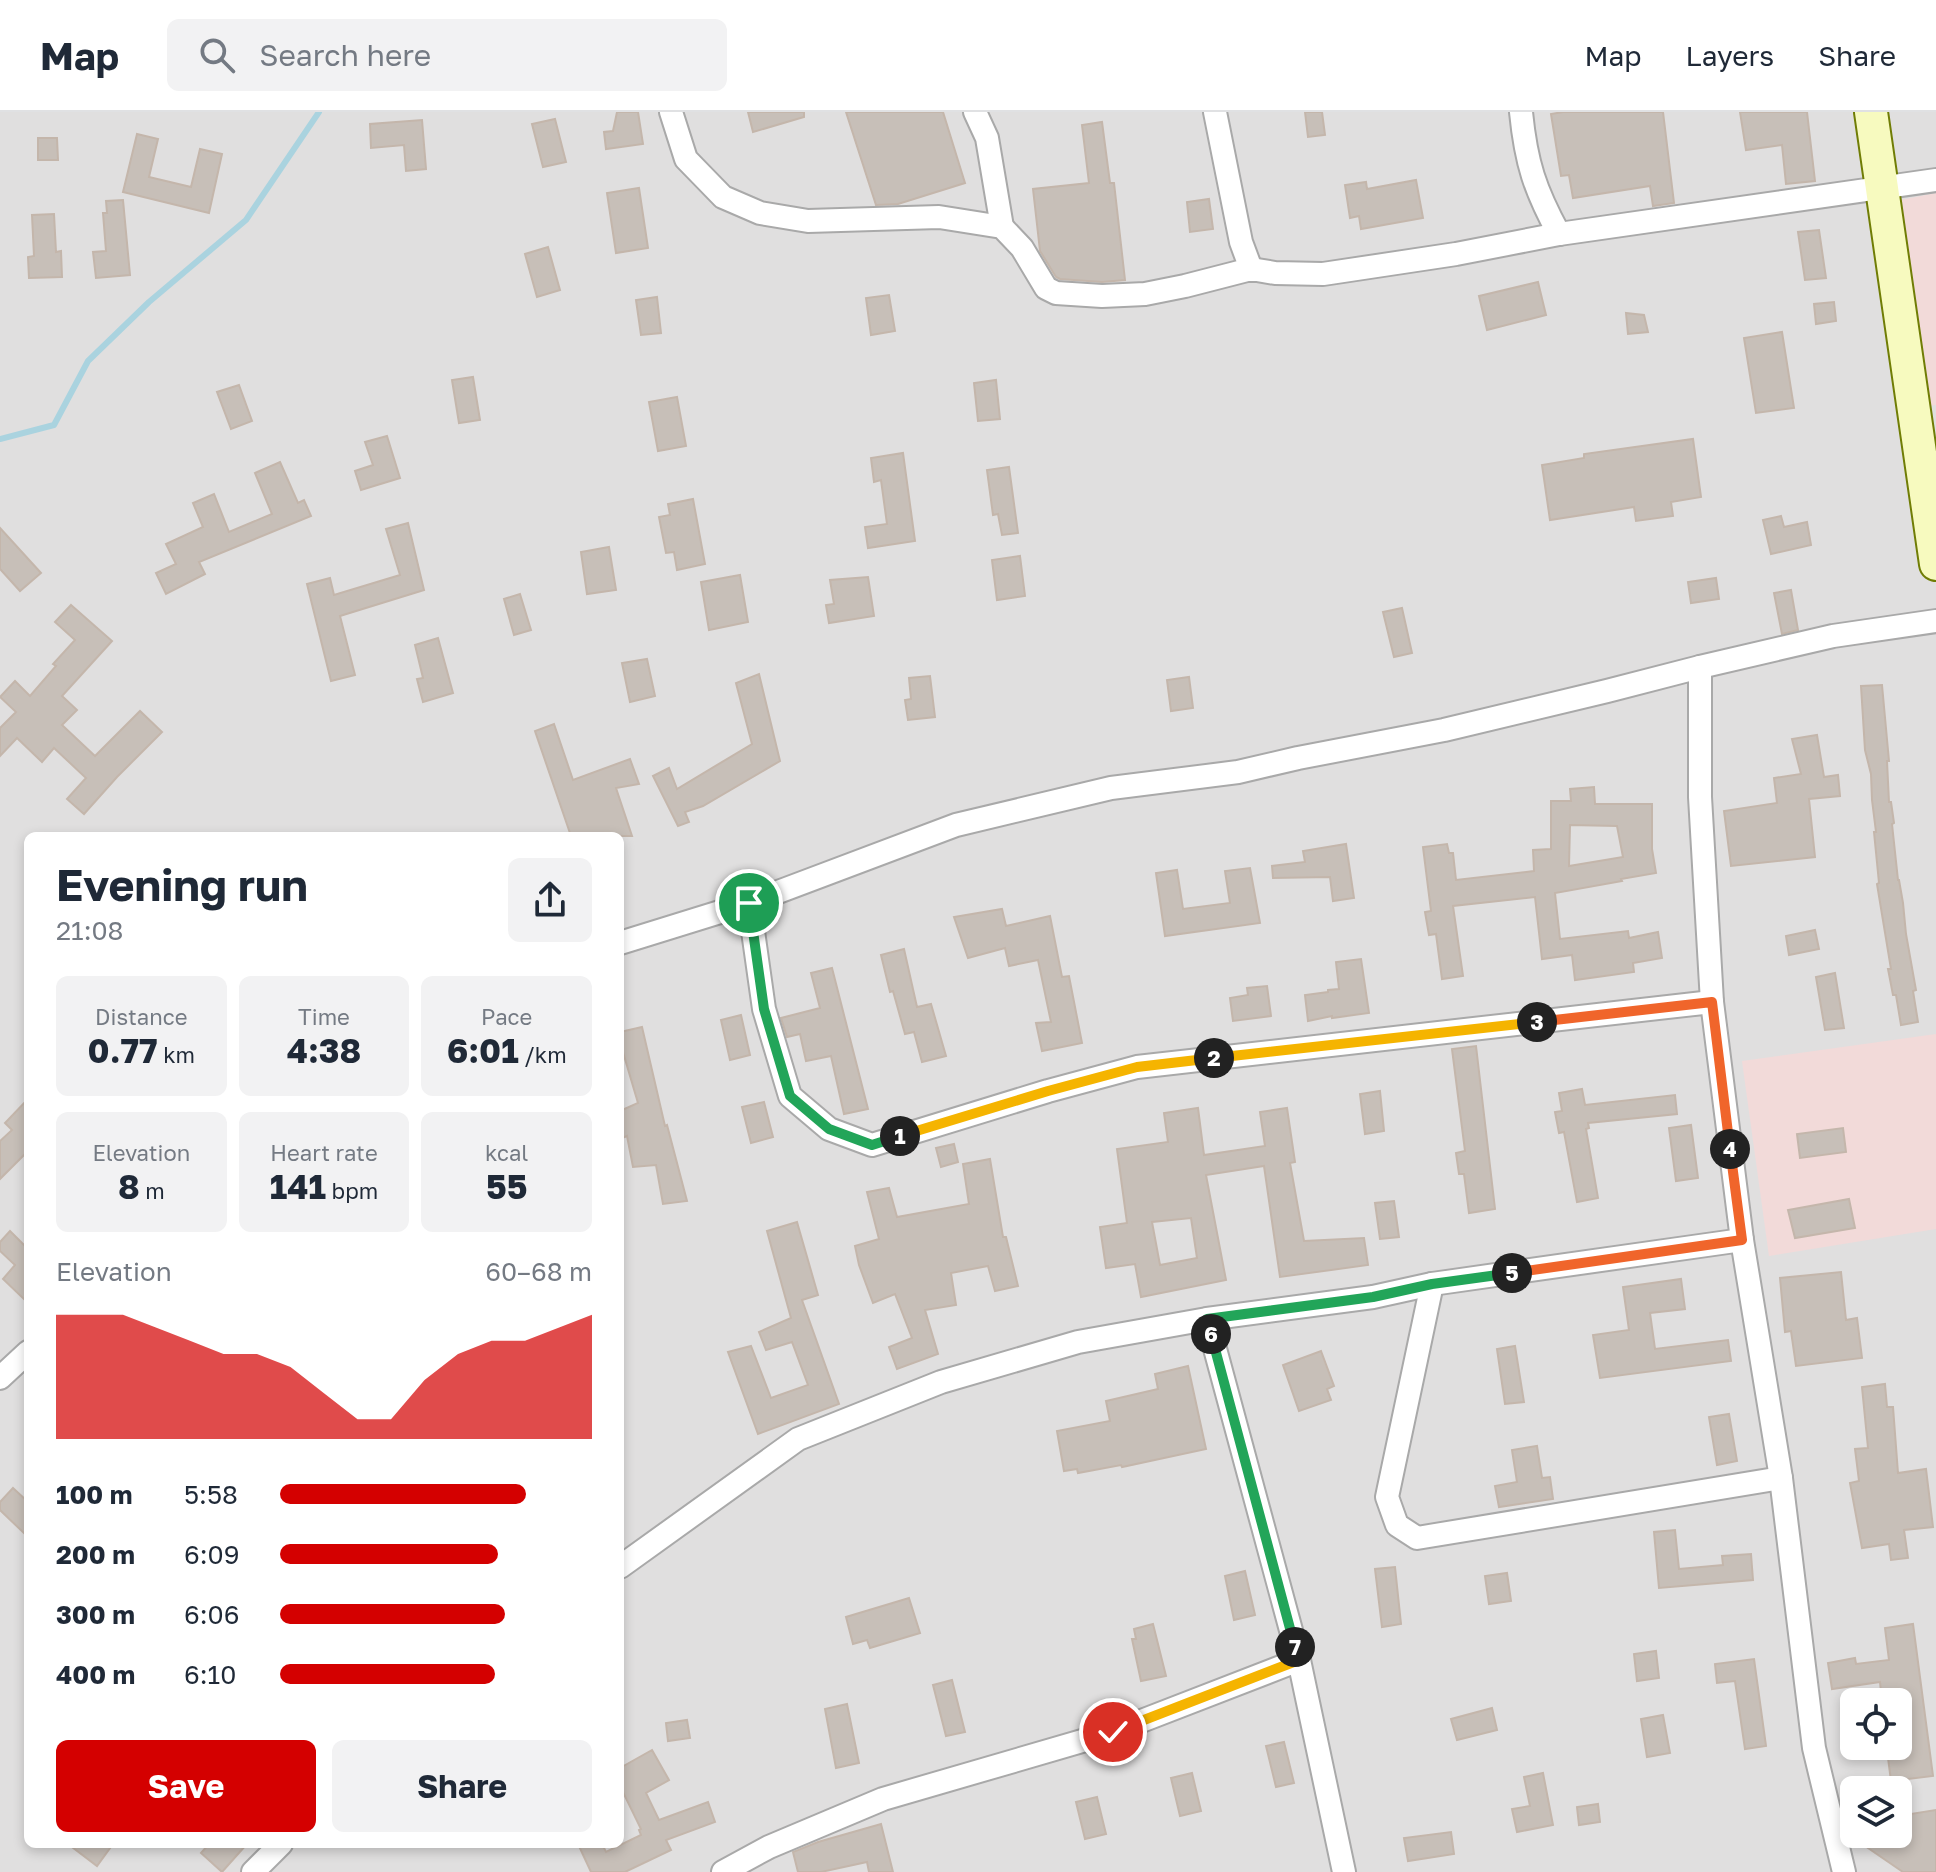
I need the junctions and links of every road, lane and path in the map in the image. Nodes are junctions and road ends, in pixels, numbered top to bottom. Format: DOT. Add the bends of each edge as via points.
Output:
graph roads {
  1 [pos="671,112"];
  2 [pos="975,112"];
  3 [pos="1215,112"];
  4 [pos="1521,112"];
  5 [pos="1871,112"];
  6 [pos="1936,180"];
  7 [pos="1882,188"];
  8 [pos="1002,227"];
  9 [pos="1559,234"];
  10 [pos="1251,269"];
  11 [pos="1932,510"];
  12 [pos="1936,564"];
  13 [pos="1936,621"];
  14 [pos="1700,667"];
  15 [pos="749,903"];
  16 [pos="624,942"];
  17 [pos="1712,1002"];
  18 [pos="1742,1240"];
  19 [pos="1432,1284"];
  20 [pos="1207,1319"];
  21 [pos="24,1356"];
  22 [pos="0,1378"];
  23 [pos="1781,1478"];
  24 [pos="624,1564"];
  25 [pos="1299,1660"];
  26 [pos="277,1848"];
  27 [pos="253,1872"];
  28 [pos="723,1872"];
  29 [pos="1344,1872"];
  30 [pos="1844,1872"];
  1 -- 8 [label="street" via="686,159 723,197 760,213 808,221 939,217"];
  2 -- 8 [label="street" via="987,138"];
  3 -- 10 [label="street"];
  4 -- 9 [label="street" via="1531,174"];
  5 -- 7 [label="main road"];
  6 -- 7 [label="street"];
  7 -- 9 [label="street"];
  7 -- 11 [label="main road"];
  8 -- 10 [label="street" via="1046,288 1056,293 1145,294"];
  9 -- 10 [label="street" via="1323,274"];
  11 -- 12 [label="main road"];
  13 -- 14 [label="street" via="1833,636"];
  14 -- 15 [label="street" via="1444,730 1238,772 1111,788 956,825"];
  14 -- 17 [label="street" via="1700,797"];
  15 -- 16 [label="street"];
  15 -- 17 [label="street" via="764,1009 790,1096 829,1129 872,1145 1137,1067"];
  17 -- 18 [label="street"];
  18 -- 19 [label="street"];
  18 -- 23 [label="street"];
  19 -- 20 [label="street"];
  19 -- 23 [label="street" via="1387,1497 1397,1525 1417,1538"];
  20 -- 24 [label="street" via="1078,1342 941,1382 798,1439"];
  20 -- 25 [label="street"];
  21 -- 22 [label="street"];
  23 -- 30 [label="street" via="1814,1748"];
  25 -- 28 [label="street" via="1113,1732 883,1799"];
  25 -- 29 [label="street"];
  26 -- 27 [label="street"];
}
